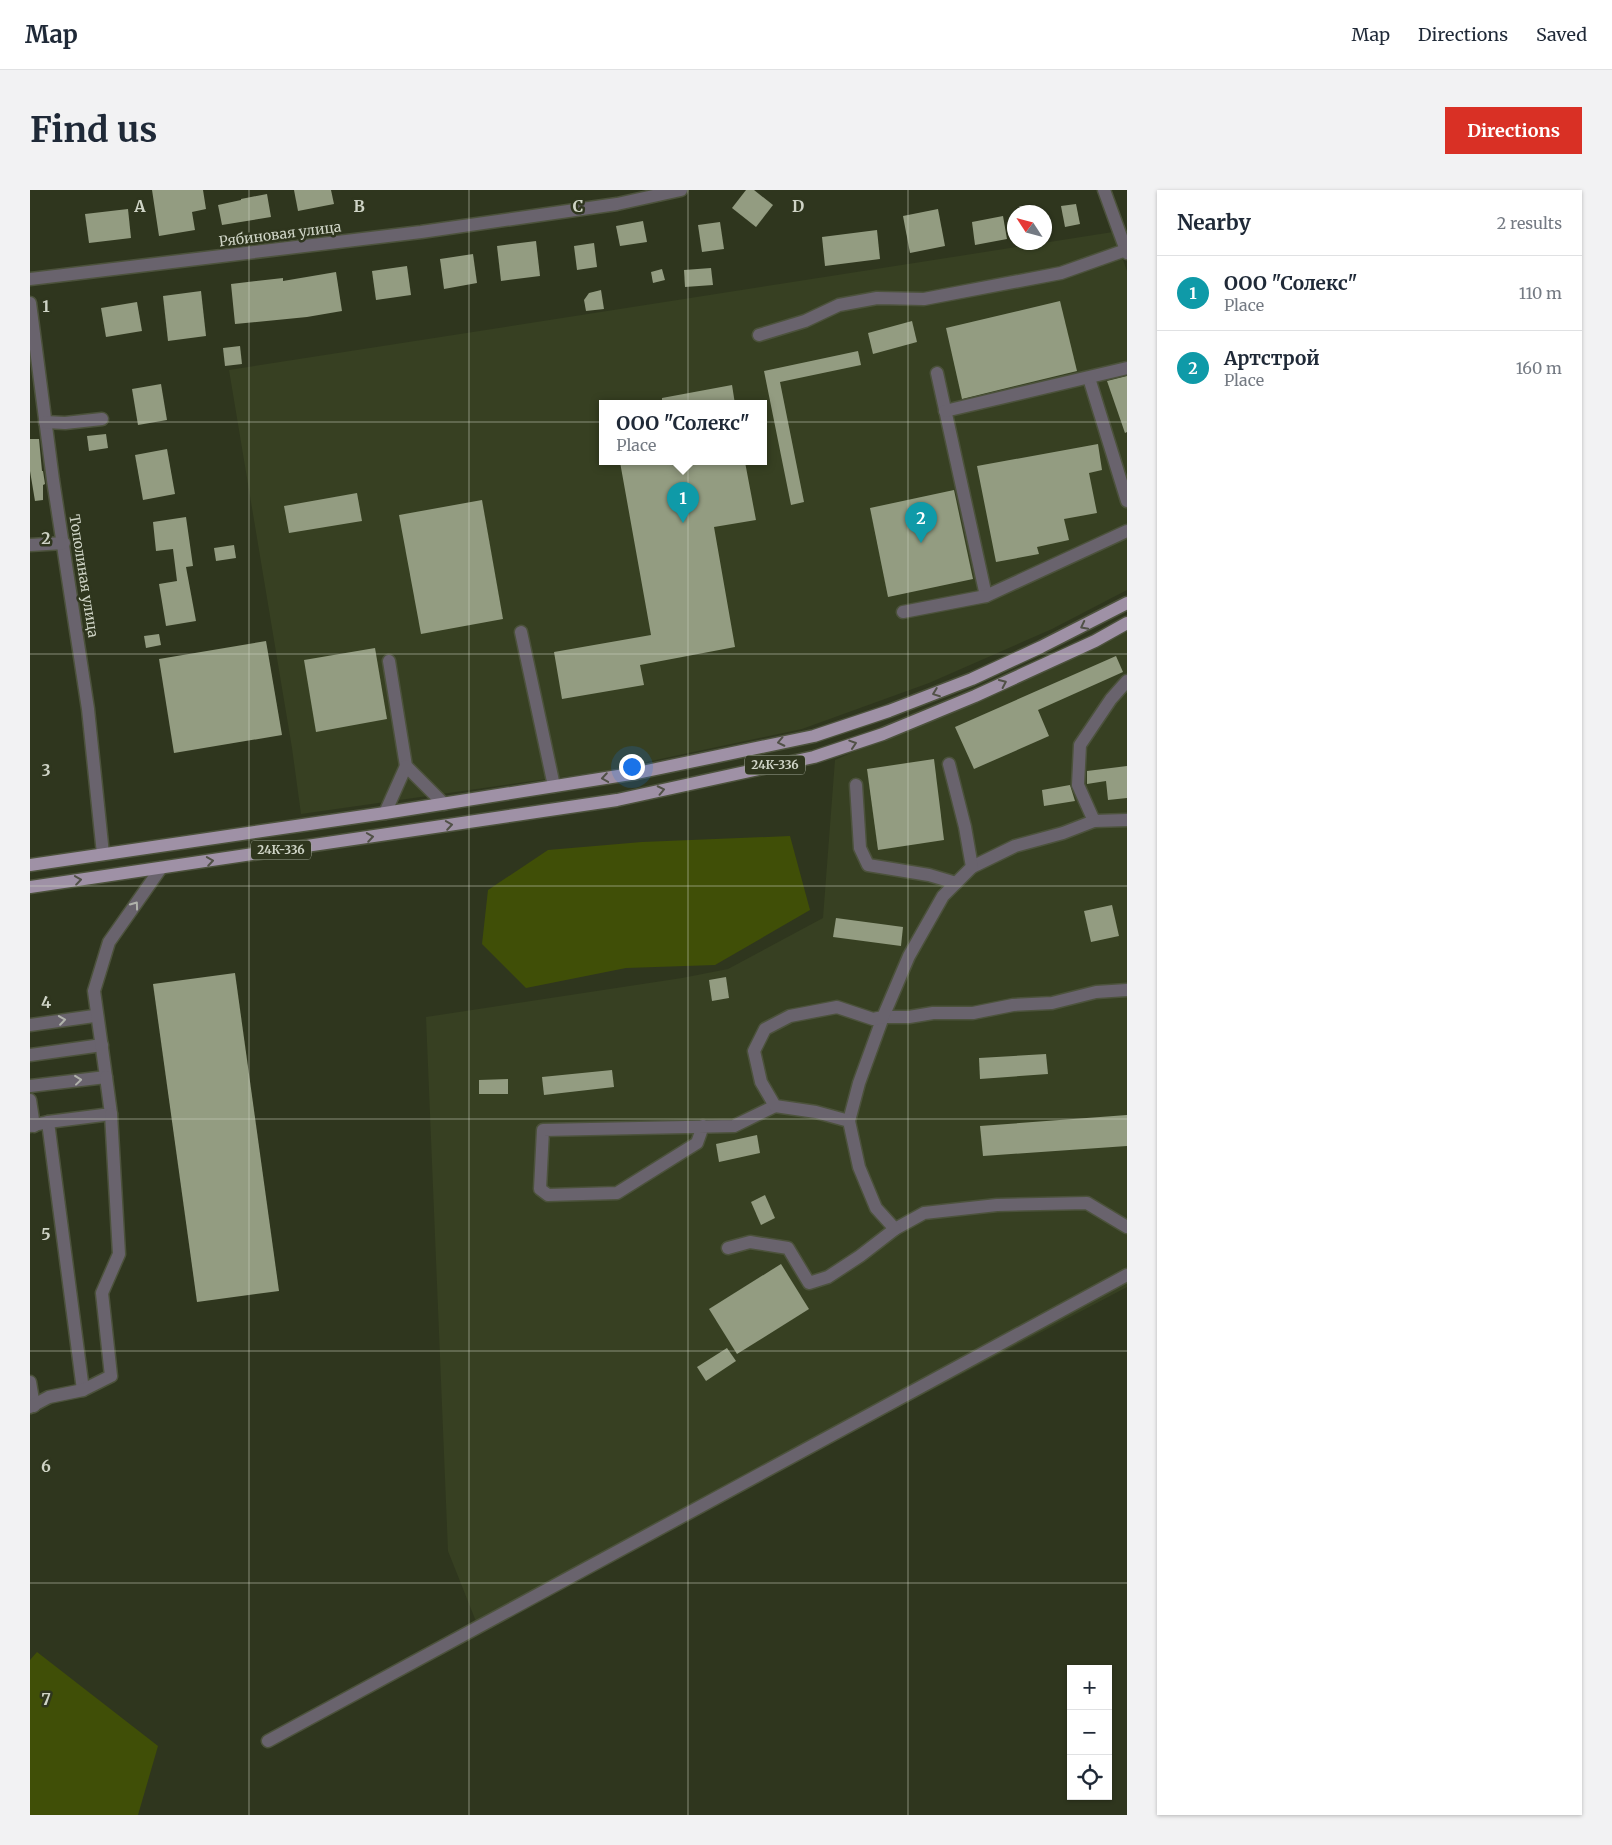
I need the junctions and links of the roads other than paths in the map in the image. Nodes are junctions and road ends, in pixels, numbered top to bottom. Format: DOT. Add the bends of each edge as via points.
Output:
graph roads {
  1 [pos="681,190"];
  2 [pos="1104,190"];
  3 [pos="1126,252"];
  4 [pos="30,279"];
  5 [pos="30,303"];
  6 [pos="759,335"];
  7 [pos="1127,368"];
  8 [pos="937,373"];
  9 [pos="1089,378"];
  10 [pos="946,411"];
  11 [pos="102,419"];
  12 [pos="46,422"];
  13 [pos="1127,501"];
  14 [pos="1127,531"];
  15 [pos="64,542"];
  16 [pos="30,545"];
  17 [pos="986,596"];
  18 [pos="1127,603"];
  19 [pos="903,612"];
  20 [pos="1127,623"];
  21 [pos="521,632"];
  22 [pos="389,661"];
  23 [pos="1127,681"];
  24 [pos="949,764"];
  25 [pos="406,766"];
  26 [pos="856,785"];
  27 [pos="554,786"];
  28 [pos="444,804"];
  29 [pos="385,813"];
  30 [pos="1094,820"];
  31 [pos="1127,820"];
  32 [pos="103,854"];
  33 [pos="30,865"];
  34 [pos="972,866"];
  35 [pos="161,868"];
  36 [pos="956,883"];
  37 [pos="30,887"];
  38 [pos="1127,990"];
  39 [pos="94,1016"];
  40 [pos="883,1017"];
  41 [pos="30,1024"];
  42 [pos="102,1045"];
  43 [pos="30,1055"];
  44 [pos="106,1077"];
  45 [pos="30,1086"];
  46 [pos="30,1100"];
  47 [pos="775,1106"];
  48 [pos="111,1114"];
  49 [pos="849,1121"];
  50 [pos="48,1122"];
  51 [pos="32,1126"];
  52 [pos="703,1126"];
  53 [pos="1127,1228"];
  54 [pos="895,1229"];
  55 [pos="728,1248"];
  56 [pos="1127,1275"];
  57 [pos="30,1382"];
  58 [pos="83,1390"];
  59 [pos="32,1406"];
  60 [pos="268,1741"];
  1 -- 4 [label="street, Рябиновая улица" via="617,204 422,232"];
  2 -- 3 [label="street"];
  3 -- 6 [label="street" via="1061,273 924,299 877,298 839,305 805,321"];
  5 -- 12 [label="street, Тополиная улица"];
  7 -- 9 [label="street"];
  8 -- 10 [label="street"];
  9 -- 10 [label="street"];
  9 -- 13 [label="street"];
  10 -- 17 [label="street"];
  11 -- 12 [label="street" via="65,424"];
  12 -- 15 [label="street, Тополиная улица"];
  14 -- 17 [label="street"];
  15 -- 16 [label="street"];
  15 -- 32 [label="street, Тополиная улица" via="88,709"];
  17 -- 19 [label="street"];
  18 -- 27 [label="main road, 24К-336, one-way" via="972,678 814,736 637,774"];
  35 -- 20 [label="main road, 24К-336, one-way" via="617,800 814,757 883,734 975,696"];
  21 -- 27 [label="street"];
  22 -- 25 [label="street"];
  23 -- 30 [label="street" via="1080,744 1078,785"];
  24 -- 34 [label="street"];
  25 -- 28 [label="street"];
  25 -- 29 [label="street"];
  26 -- 36 [label="street" via="860,848 868,865"];
  27 -- 28 [label="main road, 24К-336"];
  28 -- 29 [label="main road, 24К-336"];
  29 -- 32 [label="main road, 24К-336"];
  30 -- 31 [label="street"];
  30 -- 34 [label="street" via="1063,834 1015,846"];
  32 -- 33 [label="main road, 24К-336"];
  34 -- 36 [label="street"];
  37 -- 35 [label="main road, 24К-336, one-way"];
  42 -- 35 [label="street, one-way" via="94,991 109,942"];
  36 -- 40 [label="street" via="943,896 910,956"];
  38 -- 40 [label="street" via="1096,992 1052,1004 1013,1005 973,1013"];
  41 -- 39 [label="street, one-way"];
  40 -- 47 [label="street" via="873,1019 837,1007 790,1016 765,1029 754,1051 761,1082"];
  40 -- 49 [label="street"];
  42 -- 43 [label="street"];
  42 -- 44 [label="street"];
  45 -- 44 [label="street, one-way"];
  44 -- 48 [label="street"];
  46 -- 51 [label="street"];
  47 -- 49 [label="street"];
  47 -- 52 [label="street" via="734,1126"];
  48 -- 50 [label="street"];
  48 -- 58 [label="street" via="119,1254 102,1293 111,1376"];
  49 -- 54 [label="street" via="859,1167 876,1208"];
  50 -- 51 [label="street"];
  50 -- 58 [label="street"];
  52 -- 52 [label="street" via="543,1130 540,1189 548,1195 617,1192 697,1143"];
  53 -- 54 [label="street" via="1087,1203 997,1205 924,1213"];
  54 -- 55 [label="street" via="828,1277 809,1283 788,1248 750,1242"];
  56 -- 60 [label="street"];
  57 -- 59 [label="street"];
  58 -- 59 [label="street" via="48,1397"];
}
